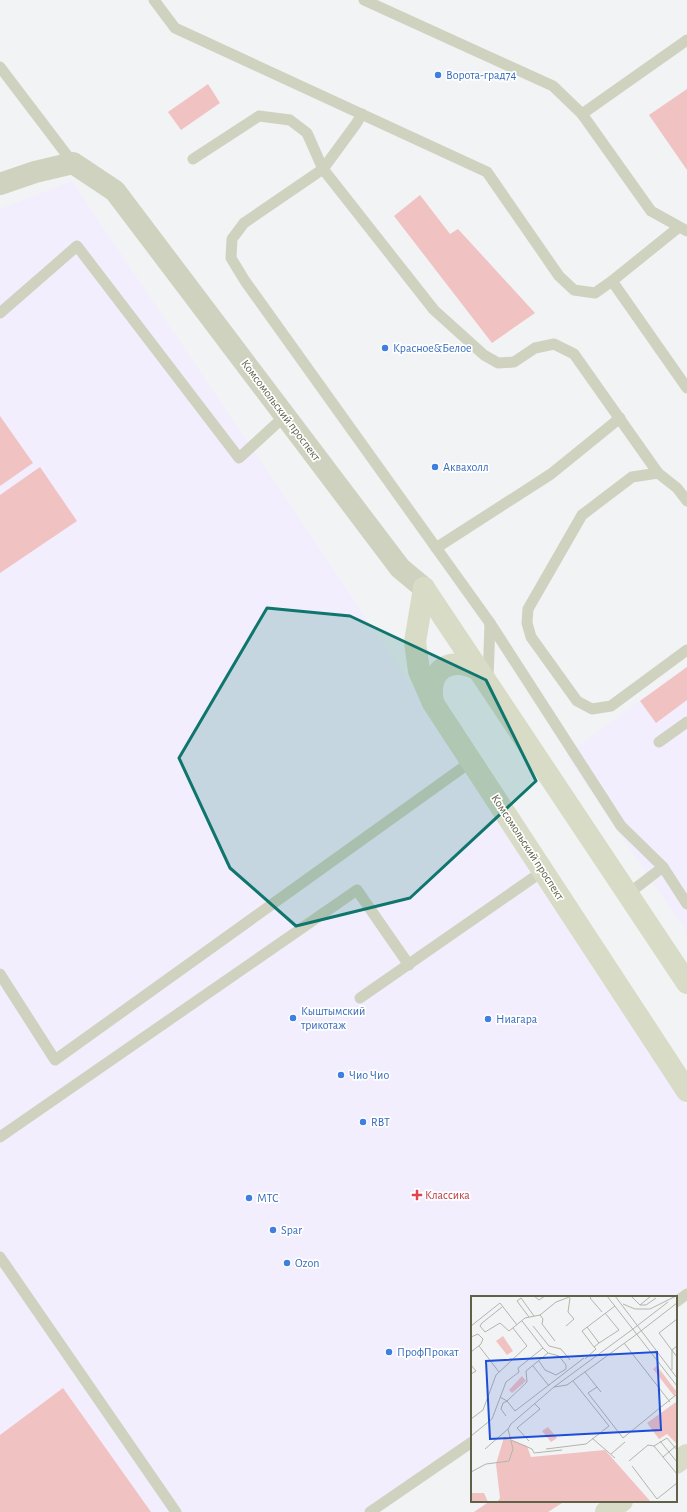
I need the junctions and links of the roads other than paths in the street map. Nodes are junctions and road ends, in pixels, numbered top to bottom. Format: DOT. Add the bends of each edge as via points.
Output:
graph roads {
  1 [pos="154,0"];
  2 [pos="364,0"];
  3 [pos="687,40"];
  4 [pos="0,67"];
  5 [pos="362,114"];
  6 [pos="582,114"];
  7 [pos="193,159"];
  8 [pos="73,163"];
  9 [pos="322,169"];
  10 [pos="0,184"];
  11 [pos="683,229"];
  12 [pos="612,280"];
  13 [pos="0,313"];
  14 [pos="687,388"];
  15 [pos="286,415"];
  16 [pos="620,418"];
  17 [pos="658,473"];
  18 [pos="687,501"];
  19 [pos="436,548"];
  20 [pos="424,588"];
  21 [pos="490,623"];
  22 [pos="687,650"];
  23 [pos="482,677"];
  24 [pos="433,703"];
  25 [pos="687,722"];
  26 [pos="659,742"];
  27 [pos="472,761"];
  28 [pos="663,867"];
  29 [pos="543,871"];
  30 [pos="628,894"];
  31 [pos="687,904"];
  32 [pos="409,965"];
  33 [pos="0,974"];
  34 [pos="687,982"];
  35 [pos="360,998"];
  36 [pos="687,1091"];
  37 [pos="0,1137"];
  38 [pos="0,1257"];
  39 [pos="687,1294"];
  40 [pos="677,1301"];
  41 [pos="471,1443"];
  42 [pos="687,1455"];
  43 [pos="677,1462"];
  44 [pos="621,1502"];
  45 [pos="176,1512"];
  46 [pos="370,1512"];
  47 [pos="606,1512"];
  1 -- 5 [label="lane" via="174,28"];
  2 -- 6 [label="lane" via="553,86"];
  3 -- 6 [label="lane"];
  4 -- 8 [label="lane"];
  5 -- 9 [label="lane"];
  5 -- 12 [label="lane" via="487,172 559,276 574,290 595,293"];
  6 -- 11 [label="lane" via="651,211"];
  7 -- 9 [label="lane" via="259,116 290,120 307,133"];
  8 -- 10 [label="street"];
  8 -- 15 [label="street, Комсомольский проспект" via="115,192"];
  9 -- 16 [label="lane" via="434,310 484,355 498,363 514,362 535,348 554,344 574,354"];
  9 -- 19 [label="lane" via="244,222 232,239 231,258"];
  11 -- 12 [label="lane"];
  12 -- 14 [label="lane"];
  13 -- 15 [label="lane" via="77,246 239,458"];
  15 -- 20 [label="street, Комсомольский проспект" via="400,568"];
  16 -- 17 [label="lane"];
  16 -- 19 [label="lane" via="551,474"];
  17 -- 18 [label="lane" via="677,488"];
  17 -- 22 [label="lane" via="632,477 582,515 528,609 527,623 531,637 577,701 592,709 611,706"];
  19 -- 21 [label="lane"];
  20 -- 23 [label="street, Комсомольский проспект"];
  20 -- 24 [label="street, Комсомольский проспект" via="415,642 419,671"];
  21 -- 23 [label="lane"];
  21 -- 28 [label="lane" via="621,826"];
  23 -- 24 [label="street" via="465,664 456,663 443,668 432,684"];
  23 -- 30 [label="street, Комсомольский проспект"];
  24 -- 27 [label="street, Комсомольский проспект"];
  25 -- 26 [label="lane"];
  27 -- 29 [label="street, Комсомольский проспект"];
  27 -- 33 [label="lane" via="55,1060"];
  28 -- 30 [label="lane"];
  28 -- 31 [label="lane"];
  29 -- 32 [label="lane"];
  29 -- 36 [label="street, Комсомольский проспект"];
  30 -- 34 [label="street, Комсомольский проспект"];
  32 -- 35 [label="lane"];
  32 -- 37 [label="lane" via="357,890"];
  38 -- 45 [label="lane"];
  39 -- 40 [label="lane"];
  41 -- 46 [label="lane"];
  42 -- 43 [label="street"];
  44 -- 47 [label="street"];
}
